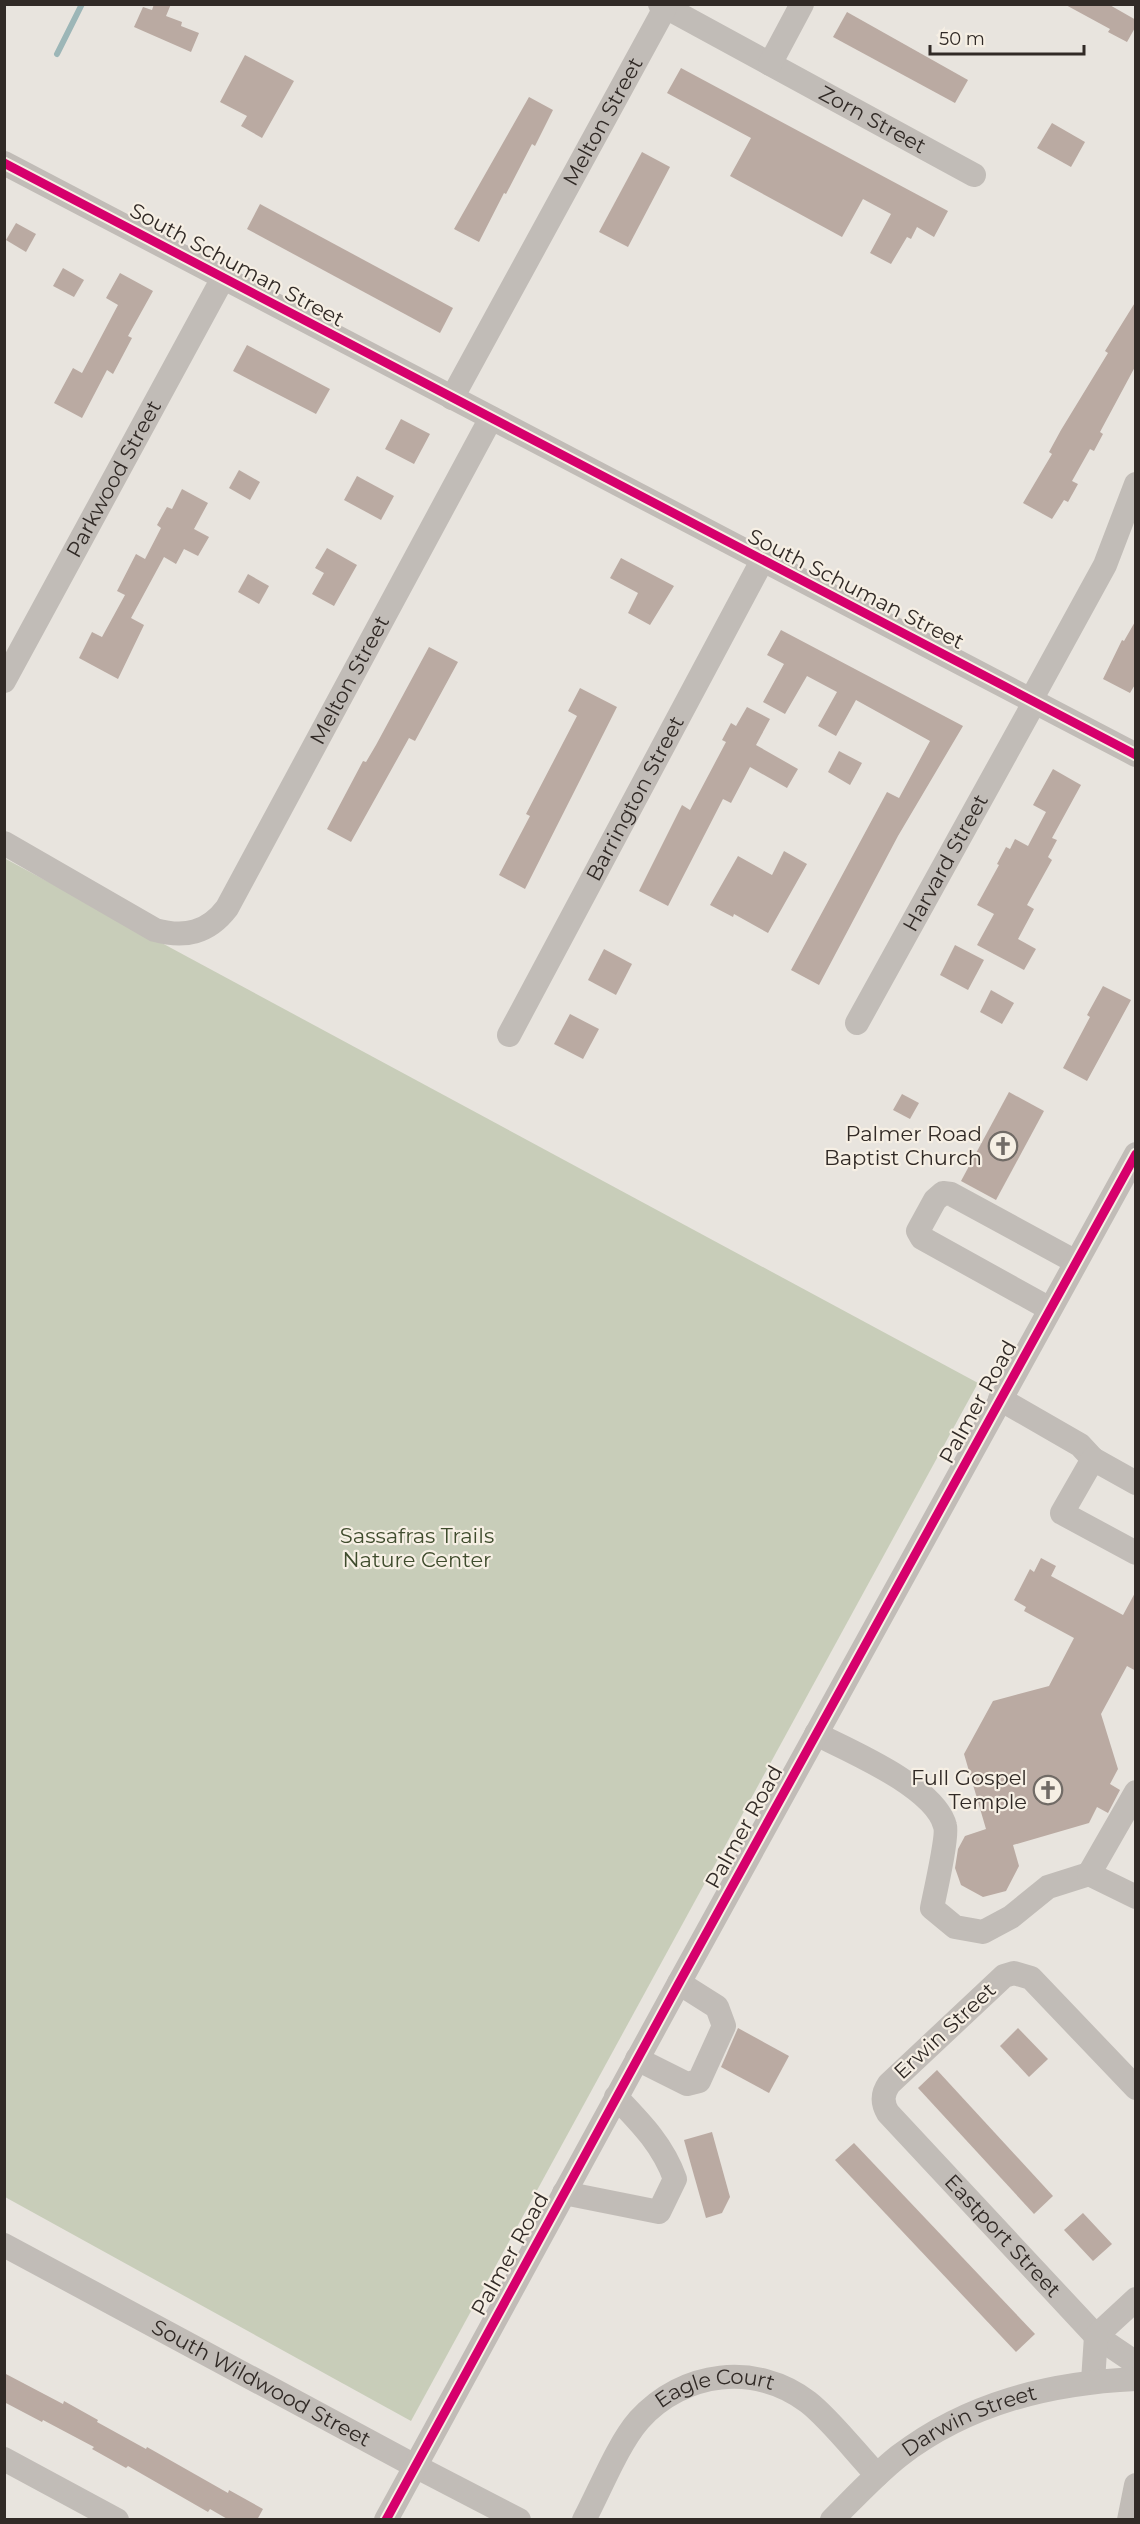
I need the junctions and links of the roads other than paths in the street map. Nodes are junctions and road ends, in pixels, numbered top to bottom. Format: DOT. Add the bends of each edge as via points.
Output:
graph roads {
  1 [pos="802,4"];
  2 [pos="663,6"];
  3 [pos="770,64"];
  4 [pos="4,163"];
  5 [pos="974,175"];
  6 [pos="223,278"];
  7 [pos="452,398"];
  8 [pos="491,418"];
  9 [pos="1136,484"];
  10 [pos="762,561"];
  11 [pos="4,681"];
  12 [pos="1033,701"];
  13 [pos="1136,755"];
  14 [pos="4,843"];
  15 [pos="857,1023"];
  16 [pos="509,1035"];
  17 [pos="1136,1154"];
  18 [pos="1076,1262"];
  19 [pos="1050,1309"];
  20 [pos="1000,1399"];
  21 [pos="1093,1459"];
  22 [pos="1136,1483"];
  23 [pos="1136,1553"];
  24 [pos="816,1734"];
  25 [pos="1136,1792"];
  26 [pos="1089,1874"];
  27 [pos="1136,1898"];
  28 [pos="679,1983"];
  29 [pos="637,2059"];
  30 [pos="1136,2088"];
  31 [pos="616,2097"];
  32 [pos="884,2098"];
  33 [pos="564,2193"];
  34 [pos="4,2245"];
  35 [pos="1136,2299"];
  36 [pos="1096,2336"];
  37 [pos="1136,2363"];
  38 [pos="1136,2379"];
  39 [pos="1093,2381"];
  40 [pos="4,2459"];
  41 [pos="415,2466"];
  42 [pos="876,2475"];
  43 [pos="1136,2486"];
  44 [pos="117,2520"];
  45 [pos="386,2520"];
  46 [pos="519,2520"];
  47 [pos="584,2520"];
  48 [pos="832,2520"];
  49 [pos="1129,2520"];
  1 -- 3 [label="street"];
  2 -- 3 [label="street, Melton Street"];
  2 -- 7 [label="street, Melton Street"];
  3 -- 5 [label="street, Zorn Street"];
  4 -- 6 [label="street, South Schuman Street"];
  6 -- 7 [label="street, South Schuman Street"];
  6 -- 11 [label="street, Parkwood Street"];
  7 -- 8 [label="street, South Schuman Street"];
  8 -- 10 [label="street, South Schuman Street"];
  8 -- 14 [label="street, Melton Street" via="227,908 215,922 198,932 177,935 155,930"];
  9 -- 12 [label="street, Harvard Street" via="1105,565"];
  10 -- 12 [label="street, South Schuman Street"];
  10 -- 16 [label="street, Barrington Street"];
  12 -- 13 [label="street, South Schuman Street"];
  12 -- 15 [label="street, Harvard Street"];
  17 -- 18 [label="street, Palmer Road"];
  18 -- 19 [label="street, Palmer Road"];
  18 -- 19 [label="street" via="951,1194 943,1193 935,1200 918,1231 922,1238"];
  19 -- 20 [label="street, Palmer Road"];
  20 -- 21 [label="street" via="1080,1445"];
  20 -- 24 [label="street, Palmer Road"];
  21 -- 22 [label="street"];
  21 -- 23 [label="street" via="1062,1513"];
  24 -- 26 [label="street" via="915,1787 938,1812 946,1827 933,1908 955,1927 983,1932 1011,1917 1048,1887"];
  24 -- 28 [label="street, Palmer Road"];
  25 -- 26 [label="street"];
  26 -- 27 [label="street"];
  28 -- 29 [label="street, Palmer Road"];
  28 -- 29 [label="street" via="717,2007 724,2026 699,2081 687,2084"];
  29 -- 31 [label="street, Palmer Road"];
  30 -- 32 [label="street, Erwin Street" via="1031,1978 1014,1973 1004,1976 889,2084"];
  31 -- 33 [label="street, Palmer Road"];
  31 -- 33 [label="street" via="667,2157 675,2179 659,2212"];
  32 -- 36 [label="street, Eastport Street" via="888,2113"];
  33 -- 41 [label="street, Palmer Road"];
  34 -- 41 [label="street, South Wildwood Street"];
  35 -- 36 [label="street"];
  36 -- 37 [label="street, Eastport Street"];
  36 -- 39 [label="street"];
  38 -- 39 [label="street, Darwin Street"];
  39 -- 42 [label="street, Darwin Street" via="1033,2392 974,2412 923,2439"];
  40 -- 44 [label="street"];
  41 -- 45 [label="street, Palmer Road"];
  41 -- 46 [label="street, South Wildwood Street"];
  42 -- 47 [label="street, Eagle Court" via="810,2403 791,2390 747,2377 705,2379 669,2395 638,2421"];
  42 -- 48 [label="street, Darwin Street"];
  43 -- 49 [label="street"];
}
